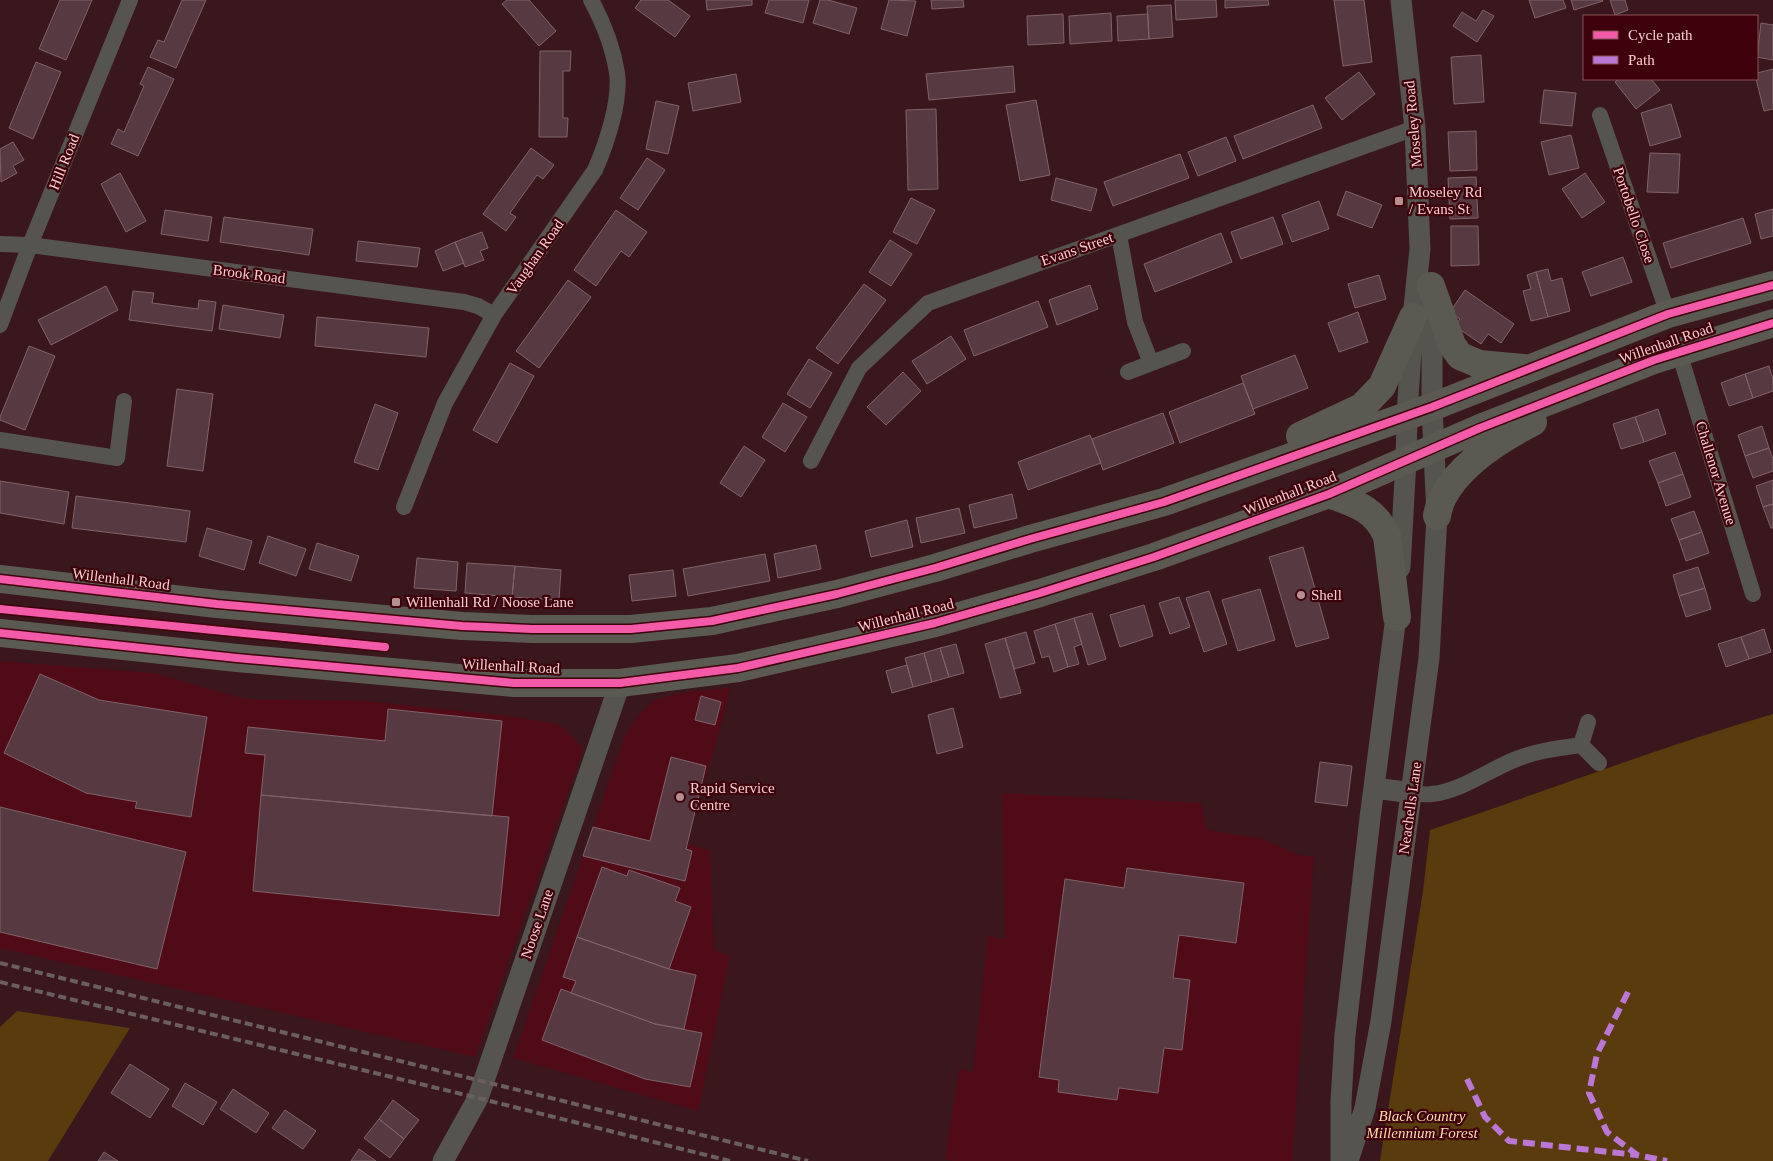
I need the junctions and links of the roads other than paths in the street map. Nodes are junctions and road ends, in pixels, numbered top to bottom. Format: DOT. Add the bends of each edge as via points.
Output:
graph roads {
  1 [pos="130,0"];
  2 [pos="590,0"];
  3 [pos="1401,0"];
  4 [pos="1600,115"];
  5 [pos="1414,128"];
  6 [pos="1119,235"];
  7 [pos="0,244"];
  8 [pos="30,245"];
  9 [pos="1420,249"];
  10 [pos="1773,285"];
  11 [pos="1431,286"];
  12 [pos="1668,314"];
  13 [pos="494,315"];
  14 [pos="1413,317"];
  15 [pos="1773,323"];
  16 [pos="0,324"];
  17 [pos="1183,351"];
  18 [pos="1666,356"];
  19 [pos="1151,363"];
  20 [pos="1530,368"];
  21 [pos="1128,372"];
  22 [pos="124,401"];
  23 [pos="1432,407"];
  24 [pos="1406,416"];
  25 [pos="0,440"];
  26 [pos="1433,450"];
  27 [pos="1406,460"];
  28 [pos="811,461"];
  29 [pos="1330,494"];
  30 [pos="1164,502"];
  31 [pos="404,507"];
  32 [pos="1436,516"];
  33 [pos="0,565"];
  34 [pos="0,579"];
  35 [pos="27,581"];
  36 [pos="1753,594"];
  37 [pos="1397,617"];
  38 [pos="0,633"];
  39 [pos="620,682"];
  40 [pos="1588,722"];
  41 [pos="1581,745"];
  42 [pos="1599,763"];
  43 [pos="1374,788"];
  44 [pos="1412,793"];
  45 [pos="1345,1035"];
  46 [pos="1378,1039"];
  47 [pos="443,1161"];
  48 [pos="1341,1161"];
  49 [pos="1348,1161"];
  1 -- 8 [label="street, Hill Road"];
  2 -- 13 [label="street, Vaughan Road" via="612,50 617,74 617,90 605,148 596,170"];
  3 -- 5 [label="street, Moseley Road"];
  4 -- 12 [label="street, Portobello Close"];
  5 -- 6 [label="street, Evans Street"];
  5 -- 9 [label="street, Moseley Road"];
  6 -- 19 [label="street" via="1135,322"];
  6 -- 28 [label="street, Evans Street" via="928,303 859,368"];
  7 -- 8 [label="street, Brook Road"];
  8 -- 13 [label="street, Brook Road" via="464,302"];
  8 -- 16 [label="street, Hill Road"];
  9 -- 11 [label="street, Moseley Road"];
  9 -- 14 [label="street, Moseley Road"];
  10 -- 12 [label="highway, Willenhall Road"];
  11 -- 20 [label="highway" via="1452,345 1460,356 1479,364"];
  11 -- 23 [label="street, Moseley Road"];
  12 -- 20 [label="highway, Willenhall Road"];
  13 -- 31 [label="street, Vaughan Road" via="445,403"];
  14 -- 24 [label="street, Moseley Road"];
  14 -- 30 [label="highway" via="1382,386 1362,407 1318,429 1206,474"];
  15 -- 18 [label="highway, Willenhall Road"];
  17 -- 19 [label="street"];
  18 -- 26 [label="highway, Willenhall Road" via="1480,428"];
  18 -- 32 [label="highway" via="1511,433 1484,452 1453,481"];
  18 -- 36 [label="street, Challenor Avenue"];
  19 -- 21 [label="street"];
  20 -- 23 [label="highway, Willenhall Road"];
  22 -- 25 [label="street" via="117,458"];
  23 -- 24 [label="highway, Willenhall Road"];
  23 -- 26 [label="street, Moseley Road"];
  24 -- 27 [label="street, Moseley Road"];
  24 -- 30 [label="highway, Willenhall Road"];
  26 -- 27 [label="highway, Willenhall Road"];
  26 -- 32 [label="street, Neachells Lane"];
  27 -- 29 [label="highway, Willenhall Road"];
  27 -- 37 [label="street"];
  29 -- 37 [label="highway" via="1364,508 1382,524 1387,536"];
  29 -- 39 [label="highway, Willenhall Road" via="1154,557 935,623 738,668"];
  30 -- 35 [label="highway, Willenhall Road" via="837,594 712,621 631,629 462,626 217,604"];
  32 -- 44 [label="street, Neachells Lane" via="1430,658"];
  33 -- 35 [label="street"];
  34 -- 35 [label="highway, Willenhall Road"];
  37 -- 43 [label="street"];
  38 -- 39 [label="highway, Willenhall Road" via="256,660 514,682"];
  39 -- 47 [label="street, Noose Lane" via="478,1098"];
  40 -- 41 [label="street"];
  41 -- 42 [label="street"];
  41 -- 44 [label="street" via="1516,759 1442,793"];
  43 -- 44 [label="street"];
  43 -- 45 [label="street"];
  44 -- 46 [label="street, Neachells Lane"];
  45 -- 46 [label="street"];
  45 -- 48 [label="street"];
  46 -- 49 [label="street, Neachells Lane" via="1365,1108"];
}
